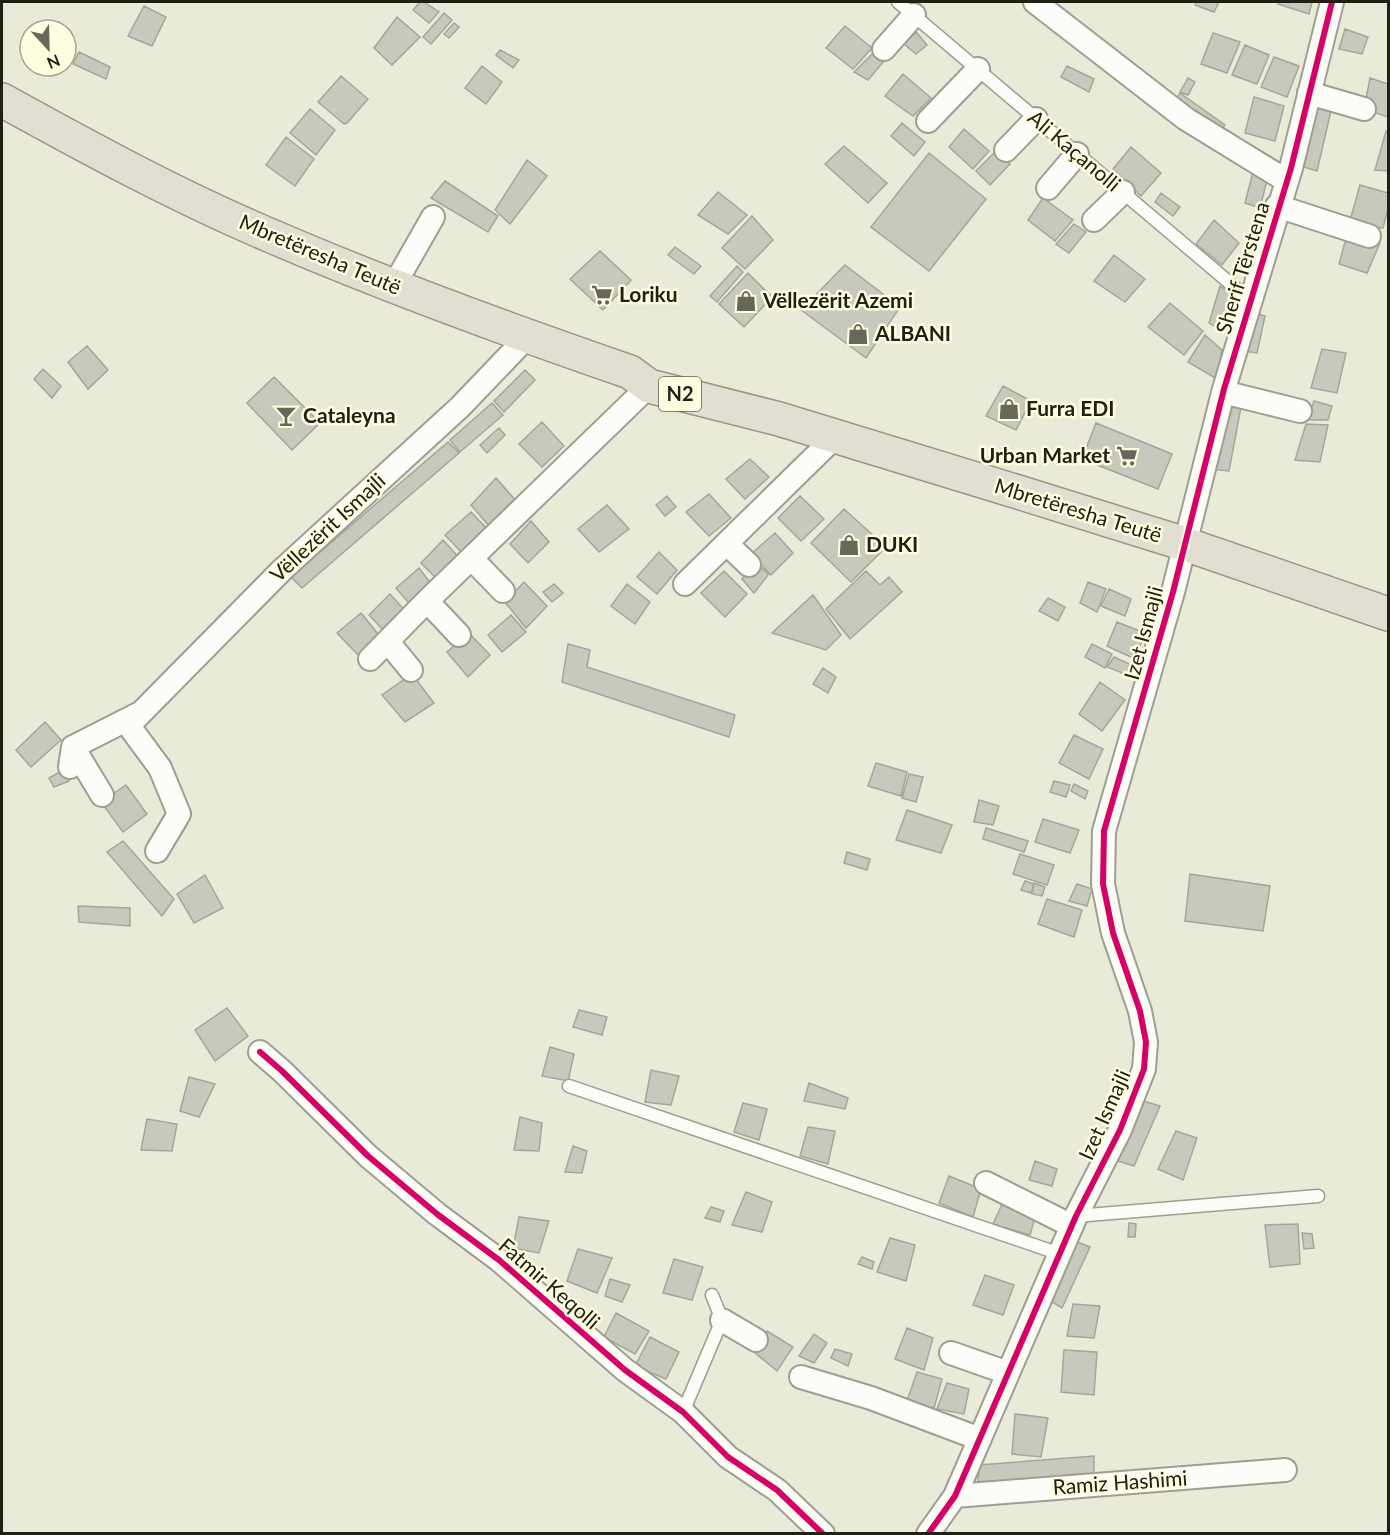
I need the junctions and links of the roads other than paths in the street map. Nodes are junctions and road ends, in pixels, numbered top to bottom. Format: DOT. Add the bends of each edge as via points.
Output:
graph roads {
  1 [pos="1035,2"];
  2 [pos="1332,2"];
  3 [pos="906,8"];
  4 [pos="884,49"];
  5 [pos="978,69"];
  6 [pos="1310,93"];
  7 [pos="2,100"];
  8 [pos="1364,109"];
  9 [pos="1036,119"];
  10 [pos="928,121"];
  11 [pos="1006,150"];
  12 [pos="1077,154"];
  13 [pos="1287,181"];
  14 [pos="1048,188"];
  15 [pos="1123,192"];
  16 [pos="1278,206"];
  17 [pos="434,217"];
  18 [pos="1094,220"];
  19 [pos="1369,236"];
  20 [pos="393,287"];
  21 [pos="1251,301"];
  22 [pos="528,336"];
  23 [pos="649,386"];
  24 [pos="1223,393"];
  25 [pos="1300,411"];
  26 [pos="835,437"];
  27 [pos="726,543"];
  28 [pos="1185,544"];
  29 [pos="472,559"];
  30 [pos="749,565"];
  31 [pos="685,584"];
  32 [pos="503,591"];
  33 [pos="426,601"];
  34 [pos="1389,614"];
  35 [pos="459,634"];
  36 [pos="387,642"];
  37 [pos="370,660"];
  38 [pos="411,670"];
  39 [pos="136,718"];
  40 [pos="102,795"];
  41 [pos="157,850"];
  42 [pos="260,1052"];
  43 [pos="569,1086"];
  44 [pos="986,1183"];
  45 [pos="1318,1196"];
  46 [pos="1074,1221"];
  47 [pos="1060,1254"];
  48 [pos="712,1295"];
  49 [pos="722,1320"];
  50 [pos="756,1340"];
  51 [pos="951,1353"];
  52 [pos="1008,1372"];
  53 [pos="801,1377"];
  54 [pos="683,1412"];
  55 [pos="980,1439"];
  56 [pos="1285,1470"];
  57 [pos="955,1496"];
  58 [pos="823,1533"];
  59 [pos="928,1533"];
  1 -- 13 [label="street, Sherif Tërstena" via="1186,119"];
  2 -- 6 [label="street, Sherif Tërstena"];
  3 -- 4 [label="street"];
  3 -- 5 [label="lane, Ali Kaçanolli"];
  5 -- 9 [label="lane, Ali Kaçanolli"];
  5 -- 10 [label="street"];
  6 -- 8 [label="street"];
  6 -- 13 [label="street, Sherif Tërstena"];
  7 -- 20 [label="main road, Mbretëresha Teutë / N2" via="267,235"];
  9 -- 11 [label="street"];
  9 -- 12 [label="lane, Ali Kaçanolli"];
  12 -- 14 [label="street"];
  12 -- 15 [label="lane, Ali Kaçanolli"];
  13 -- 16 [label="street, Sherif Tërstena"];
  15 -- 18 [label="street"];
  15 -- 21 [label="lane, Ali Kaçanolli"];
  16 -- 19 [label="street"];
  16 -- 21 [label="street, Sherif Tërstena"];
  17 -- 20 [label="street"];
  20 -- 22 [label="main road, Mbretëresha Teutë / N2"];
  21 -- 24 [label="street, Sherif Tërstena"];
  22 -- 23 [label="main road, Mbretëresha Teutë / N2" via="630,372"];
  22 -- 39 [label="street, Vëllezërit Ismajli" via="460,407 282,570"];
  23 -- 26 [label="main road, Mbretëresha Teutë / N2"];
  23 -- 29 [label="street"];
  24 -- 25 [label="street"];
  24 -- 28 [label="street, Sherif Tërstena"];
  26 -- 27 [label="street"];
  26 -- 28 [label="main road, Mbretëresha Teutë / N2"];
  27 -- 30 [label="street"];
  27 -- 31 [label="street"];
  28 -- 34 [label="main road, Mbretëresha Teutë / N2"];
  28 -- 46 [label="street, Izet Ismajli" via="1104,831 1103,884 1113,933 1140,1011 1146,1042 1144,1070 1120,1131"];
  29 -- 32 [label="street"];
  29 -- 33 [label="street"];
  33 -- 35 [label="street"];
  33 -- 36 [label="street"];
  36 -- 37 [label="street"];
  36 -- 38 [label="street"];
  39 -- 40 [label="street, Vëllezërit Ismajli" via="71,757"];
  39 -- 41 [label="street" via="132,730 160,768 179,814"];
  42 -- 54 [label="street, Fatmir Keqolli" via="376,1164 498,1260 625,1370"];
  43 -- 47 [label="lane"];
  44 -- 46 [label="street"];
  45 -- 46 [label="lane"];
  46 -- 47 [label="street, Izet Ismajli"];
  47 -- 52 [label="street, Izet Ismajli"];
  48 -- 49 [label="lane"];
  49 -- 50 [label="street"];
  49 -- 54 [label="lane"];
  51 -- 52 [label="street"];
  52 -- 55 [label="street, Izet Ismajli"];
  53 -- 55 [label="street" via="871,1398"];
  54 -- 58 [label="street, Fatmir Keqolli" via="728,1457 777,1490"];
  55 -- 57 [label="street, Izet Ismajli"];
  56 -- 57 [label="street, Ramiz Hashimi"];
  57 -- 59 [label="street, Izet Ismajli"];
}
